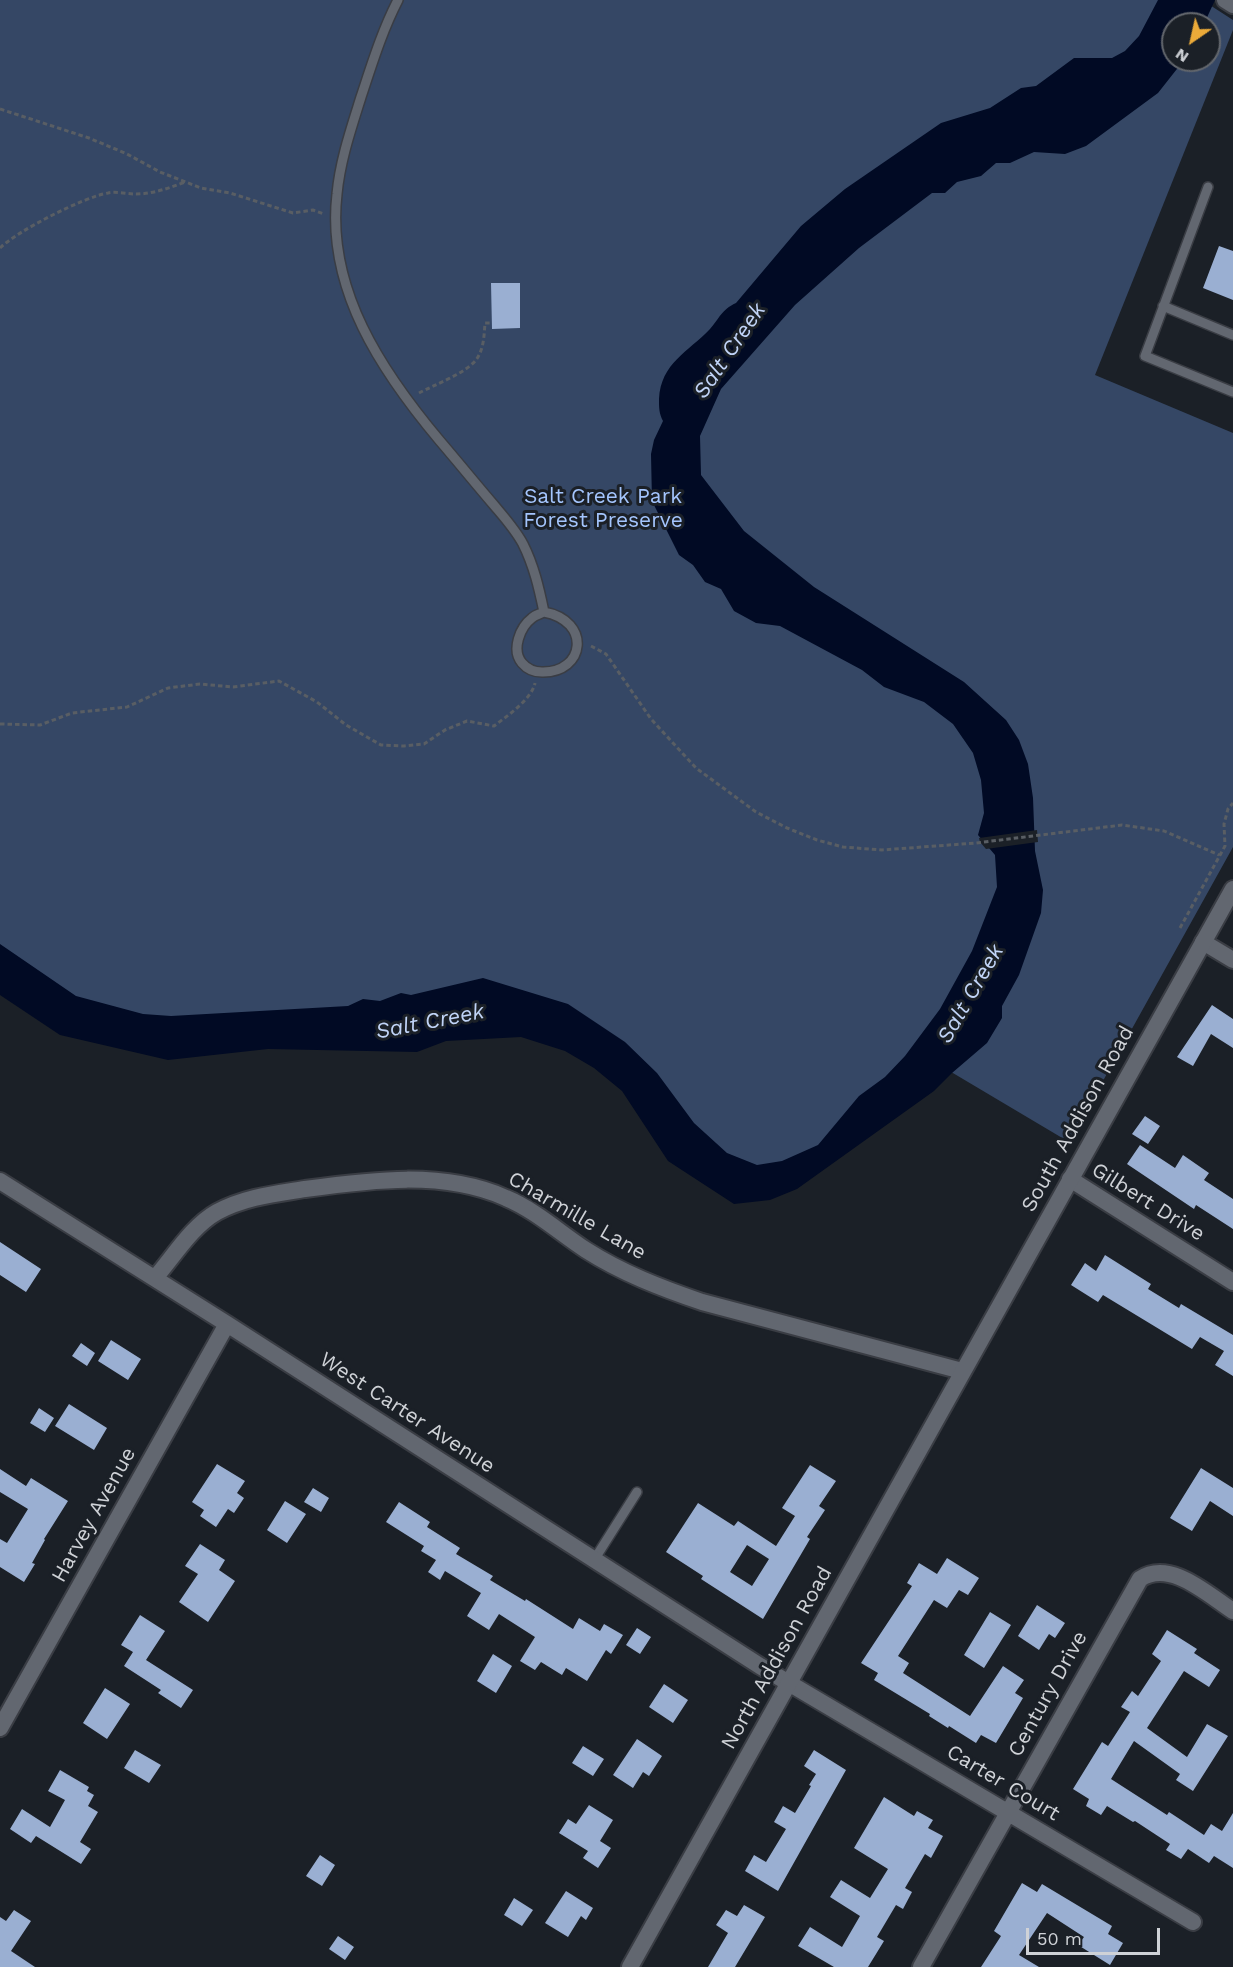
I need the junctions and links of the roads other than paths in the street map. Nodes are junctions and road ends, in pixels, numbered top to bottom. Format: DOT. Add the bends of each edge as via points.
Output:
graph roads {
  1 [pos="398,0"];
  2 [pos="1225,0"];
  3 [pos="1233,5"];
  4 [pos="1208,187"];
  5 [pos="1163,306"];
  6 [pos="1233,335"];
  7 [pos="1233,392"];
  8 [pos="544,612"];
  9 [pos="1233,889"];
  10 [pos="1203,942"];
  11 [pos="1233,960"];
  12 [pos="1070,1179"];
  13 [pos="0,1181"];
  14 [pos="155,1278"];
  15 [pos="1233,1282"];
  16 [pos="227,1324"];
  17 [pos="962,1371"];
  18 [pos="637,1492"];
  19 [pos="594,1560"];
  20 [pos="1233,1611"];
  21 [pos="789,1683"];
  22 [pos="0,1728"];
  23 [pos="1008,1812"];
  24 [pos="1193,1922"];
  25 [pos="630,1967"];
  26 [pos="921,1967"];
  1 -- 8 [label="lane" via="375,54 351,129 337,193 335,217 344,281 386,373 521,541 537,576"];
  2 -- 3 [label="street"];
  4 -- 5 [label="lane"];
  5 -- 6 [label="lane"];
  5 -- 7 [label="lane" via="1145,356"];
  8 -- 8 [label="lane" via="532,617 524,627 517,651 528,669 561,670 574,655 578,643 571,624"];
  9 -- 10 [label="street, South Addison Road"];
  10 -- 11 [label="street"];
  10 -- 12 [label="street, South Addison Road"];
  12 -- 15 [label="street, Gilbert Drive"];
  12 -- 17 [label="street, South Addison Road"];
  13 -- 14 [label="street, West Carter Avenue"];
  14 -- 16 [label="street, West Carter Avenue"];
  14 -- 17 [label="street, Charmille Lane" via="199,1226 233,1204 258,1196 332,1185 434,1180 507,1198 587,1251 674,1293"];
  16 -- 19 [label="street, West Carter Avenue"];
  16 -- 22 [label="street, Harvey Avenue"];
  17 -- 21 [label="street, North Addison Road"];
  18 -- 19 [label="lane"];
  19 -- 21 [label="street, West Carter Avenue"];
  20 -- 23 [label="street, Century Drive" via="1174,1574 1149,1573 1140,1579"];
  21 -- 23 [label="street, Carter Court"];
  21 -- 25 [label="street, North Addison Road"];
  23 -- 24 [label="street, Carter Court"];
  23 -- 26 [label="street, Century Drive"];
}
